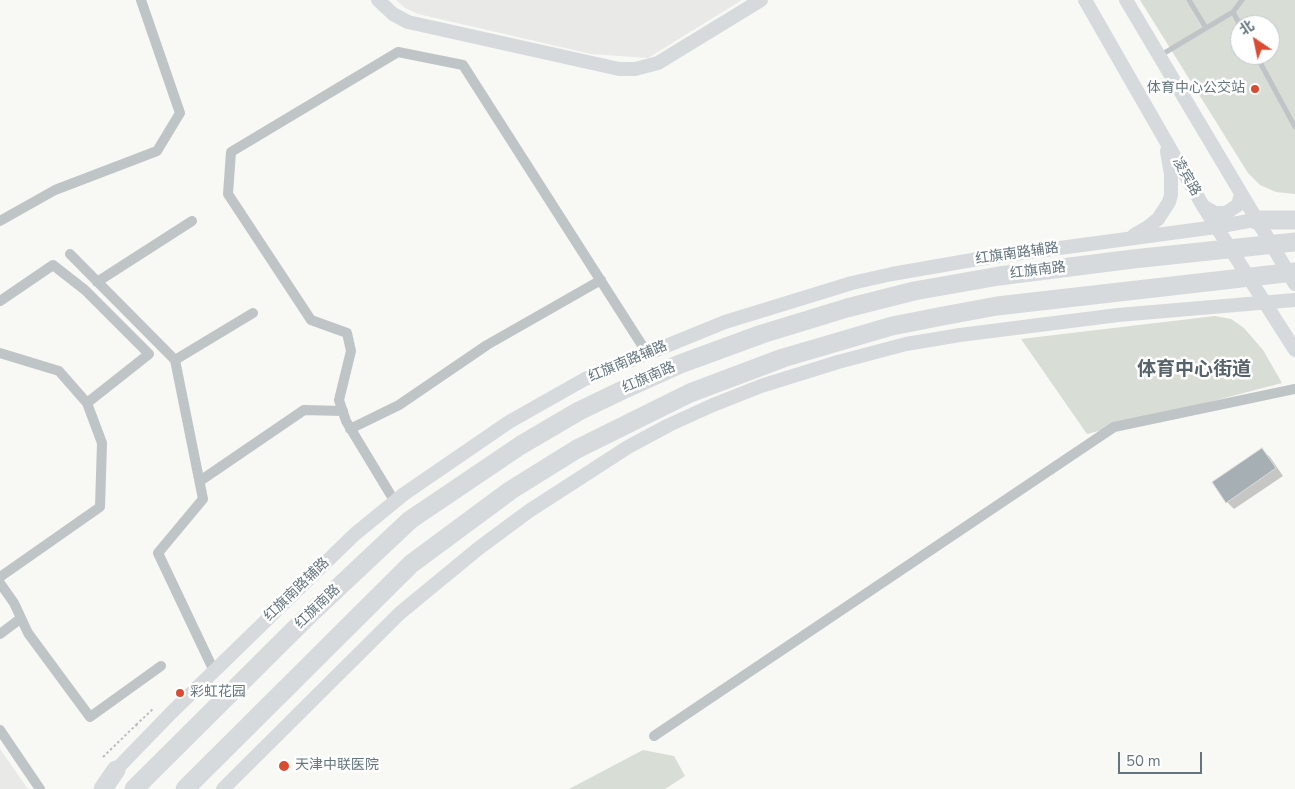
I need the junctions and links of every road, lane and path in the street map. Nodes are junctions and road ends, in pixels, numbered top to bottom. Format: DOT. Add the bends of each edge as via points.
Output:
graph roads {
  1 [pos="141,0"];
  2 [pos="378,0"];
  3 [pos="761,0"];
  4 [pos="1085,0"];
  5 [pos="1126,0"];
  6 [pos="1189,0"];
  7 [pos="1242,0"];
  8 [pos="1233,12"];
  9 [pos="1235,15"];
  10 [pos="1206,28"];
  11 [pos="1160,56"];
  12 [pos="1261,65"];
  13 [pos="1295,127"];
  14 [pos="1163,136"];
  15 [pos="1241,194"];
  16 [pos="1203,206"];
  17 [pos="1295,212"];
  18 [pos="192,220"];
  19 [pos="1256,220"];
  20 [pos="1295,220"];
  21 [pos="0,221"];
  22 [pos="1216,227"];
  23 [pos="1124,239"];
  24 [pos="1295,242"];
  25 [pos="70,254"];
  26 [pos="1295,272"];
  27 [pos="601,280"];
  28 [pos="97,282"];
  29 [pos="1295,284"];
  30 [pos="1295,300"];
  31 [pos="0,301"];
  32 [pos="1265,302"];
  33 [pos="253,313"];
  34 [pos="1295,350"];
  35 [pos="0,353"];
  36 [pos="647,353"];
  37 [pos="175,360"];
  38 [pos="1295,389"];
  39 [pos="87,403"];
  40 [pos="342,412"];
  41 [pos="350,429"];
  42 [pos="200,481"];
  43 [pos="395,502"];
  44 [pos="0,577"];
  45 [pos="0,583"];
  46 [pos="20,619"];
  47 [pos="0,634"];
  48 [pos="161,666"];
  49 [pos="214,671"];
  50 [pos="154,708"];
  51 [pos="136,725"];
  52 [pos="0,730"];
  53 [pos="654,736"];
  54 [pos="116,770"];
  55 [pos="40,789"];
  56 [pos="97,789"];
  57 [pos="103,789"];
  58 [pos="134,789"];
  59 [pos="185,789"];
  60 [pos="223,789"];
  1 -- 21 [label="street" via="180,113 157,150 55,190"];
  2 -- 3 [label="main road" via="408,22 619,69 658,63"];
  4 -- 14 [label="main road, 凌宾路"];
  5 -- 11 [label="main road"];
  6 -- 10 [label="lane"];
  7 -- 8 [label="lane"];
  8 -- 9 [label="lane"];
  8 -- 10 [label="lane"];
  10 -- 11 [label="lane"];
  11 -- 15 [label="main road"];
  12 -- 13 [label="lane"];
  14 -- 16 [label="main road, 凌宾路"];
  14 -- 23 [label="main road" via="1172,174 1171,195 1153,223"];
  15 -- 16 [label="main road" via="1238,205 1226,213 1215,213"];
  15 -- 19 [label="main road"];
  16 -- 22 [label="main road, 凌宾路"];
  17 -- 19 [label="main road, 红旗南路辅路"];
  18 -- 28 [label="street"];
  19 -- 20 [label="highway"];
  19 -- 22 [label="main road, 红旗南路辅路"];
  19 -- 29 [label="main road"];
  22 -- 23 [label="main road, 红旗南路辅路"];
  22 -- 32 [label="main road, 凌宾路"];
  23 -- 36 [label="main road, 红旗南路辅路" via="978,259 860,281 725,322"];
  24 -- 58 [label="highway, 红旗南路" via="954,283 847,308 680,364 579,411 521,445 410,520"];
  25 -- 28 [label="street"];
  26 -- 59 [label="highway" via="997,306 892,326 783,358 690,393 577,449 511,490 411,564"];
  27 -- 36 [label="street"];
  27 -- 40 [label="street" via="463,66 398,52 231,152 228,194 311,320 347,333 351,351 338,400"];
  27 -- 41 [label="street" via="487,345 399,405"];
  28 -- 37 [label="street"];
  30 -- 32 [label="main road"];
  31 -- 39 [label="street" via="53,265 85,290 149,354"];
  32 -- 34 [label="main road, 凌宾路"];
  32 -- 60 [label="main road" via="1100,317 906,344 761,386 686,417 628,447 572,482 479,548 400,613"];
  33 -- 37 [label="street"];
  35 -- 39 [label="street" via="59,371"];
  36 -- 43 [label="main road, 红旗南路辅路" via="585,379 510,422"];
  37 -- 42 [label="street"];
  38 -- 53 [label="street" via="1114,427"];
  39 -- 44 [label="street" via="102,443 100,508"];
  40 -- 41 [label="street"];
  40 -- 42 [label="street" via="304,410"];
  41 -- 43 [label="street"];
  42 -- 49 [label="street" via="203,499 158,553"];
  43 -- 49 [label="main road, 红旗南路辅路" via="355,534"];
  45 -- 46 [label="street" via="14,603"];
  46 -- 47 [label="street"];
  46 -- 48 [label="street" via="90,717"];
  49 -- 54 [label="main road, 红旗南路辅路"];
  50 -- 51 [label="path"];
  52 -- 55 [label="street"];
  54 -- 56 [label="main road, 红旗南路辅路"];
  54 -- 57 [label="highway"];
}
